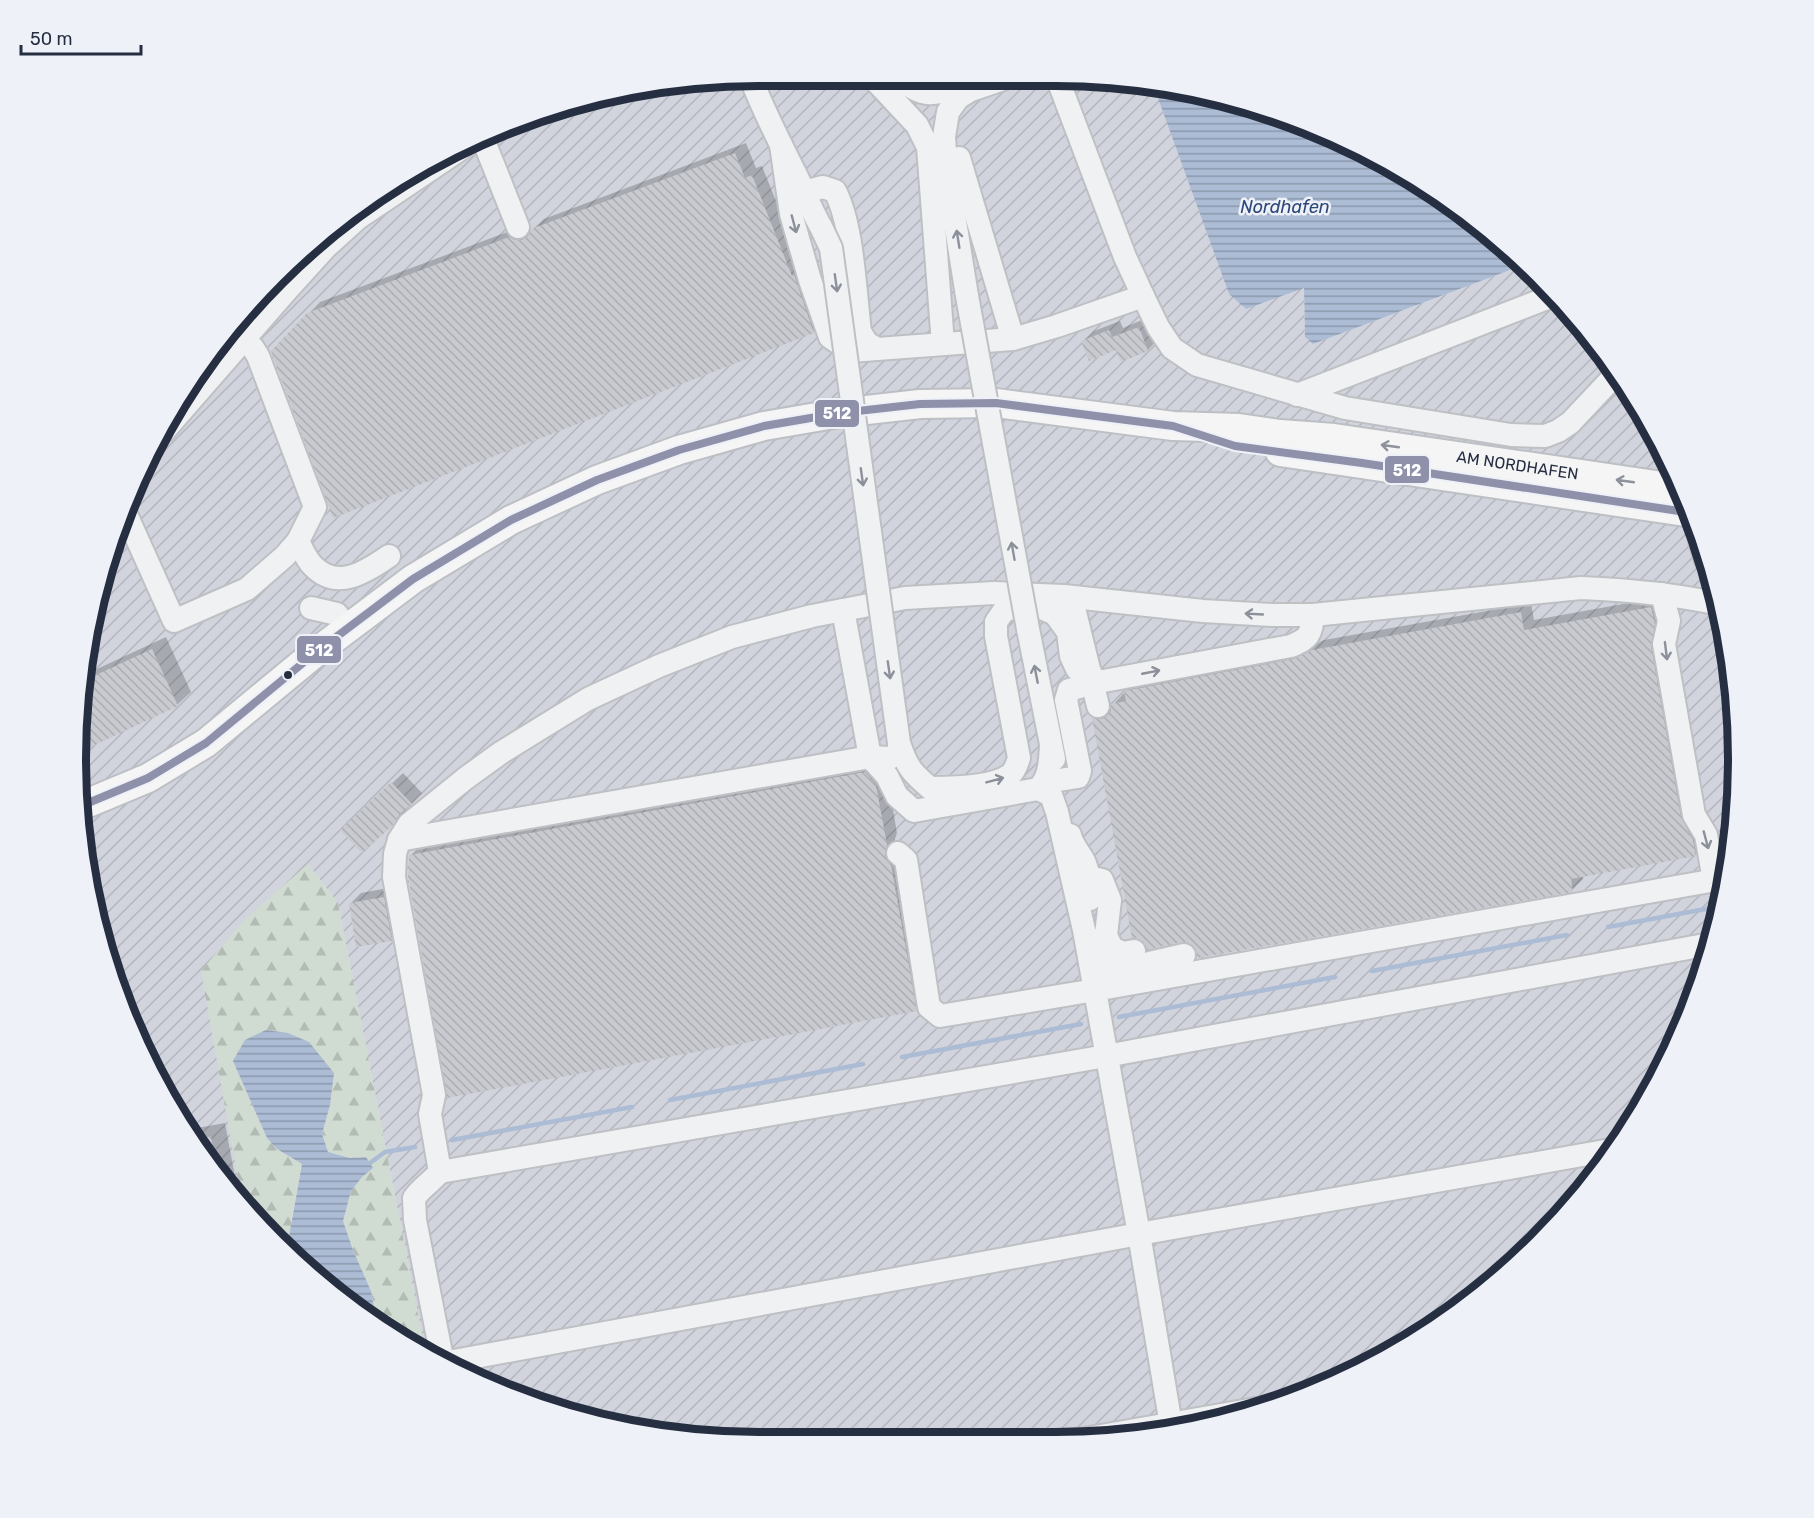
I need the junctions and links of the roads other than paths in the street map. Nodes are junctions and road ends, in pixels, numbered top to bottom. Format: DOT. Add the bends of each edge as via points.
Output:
graph roads {
  1 [pos="754,86"];
  2 [pos="880,86"];
  3 [pos="900,86"];
  4 [pos="908,86"];
  5 [pos="958,86"];
  6 [pos="983,86"];
  7 [pos="1060,86"];
  8 [pos="485,144"];
  9 [pos="782,145"];
  10 [pos="952,161"];
  11 [pos="401,189"];
  12 [pos="804,192"];
  13 [pos="368,211"];
  14 [pos="355,220"];
  15 [pos="518,227"];
  16 [pos="293,273"];
  17 [pos="1143,296"];
  18 [pos="269,297"];
  19 [pos="1546,299"];
  20 [pos="240,335"];
  21 [pos="1012,339"];
  22 [pos="943,344"];
  23 [pos="225,349"];
  24 [pos="877,349"];
  25 [pos="1611,379"];
  26 [pos="1297,395"];
  27 [pos="192,396"];
  28 [pos="1173,426"];
  29 [pos="1671,487"];
  30 [pos="1681,511"];
  31 [pos="129,521"];
  32 [pos="298,541"];
  33 [pos="385,552"];
  34 [pos="1662,594"];
  35 [pos="1064,596"];
  36 [pos="1710,602"];
  37 [pos="1122,603"];
  38 [pos="311,608"];
  39 [pos="843,610"];
  40 [pos="1313,615"];
  41 [pos="347,629"];
  42 [pos="1092,679"];
  43 [pos="1098,706"];
  44 [pos="1051,746"];
  45 [pos="899,748"];
  46 [pos="870,757"];
  47 [pos="1060,786"];
  48 [pos="1038,789"];
  49 [pos="87,803"];
  50 [pos="946,806"];
  51 [pos="399,840"];
  52 [pos="898,852"];
  53 [pos="1719,873"];
  54 [pos="1718,880"];
  55 [pos="1089,886"];
  56 [pos="1084,930"];
  57 [pos="1702,945"];
  58 [pos="1134,951"];
  59 [pos="1184,956"];
  60 [pos="1095,990"];
  61 [pos="1106,1056"];
  62 [pos="1602,1152"];
  63 [pos="440,1172"];
  64 [pos="1139,1234"];
  65 [pos="441,1352"];
  66 [pos="456,1361"];
  67 [pos="1171,1422"];
  1 -- 9 [label="lane"];
  2 -- 22 [label="lane" via="917,125 928,147"];
  3 -- 10 [label="lane"];
  4 -- 5 [label="lane" via="922,94 938,94"];
  6 -- 10 [label="lane" via="957,99 948,112 944,137"];
  7 -- 17 [label="lane"];
  8 -- 15 [label="lane"];
  9 -- 12 [label="lane"];
  9 -- 24 [label="lane, one-way" via="791,214 830,337 850,351"];
  10 -- 21 [label="lane"];
  44 -- 10 [label="lane, one-way, bridge" via="967,296"];
  11 -- 13 [label="lane"];
  12 -- 24 [label="lane" via="823,187 835,191 843,205 860,332"];
  12 -- 45 [label="lane, one-way, bridge" via="831,248"];
  14 -- 16 [label="lane"];
  17 -- 21 [label="lane"];
  17 -- 26 [label="lane" via="1172,348 1197,365"];
  18 -- 20 [label="lane"];
  19 -- 26 [label="lane"];
  20 -- 23 [label="lane"];
  20 -- 27 [label="lane"];
  20 -- 32 [label="lane" via="258,356 315,507"];
  21 -- 22 [label="lane"];
  22 -- 24 [label="lane"];
  25 -- 26 [label="lane" via="1570,423 1545,436 1511,435 1345,408"];
  29 -- 28 [label="main road, AM NORDHAFEN, one-way" via="1334,438"];
  28 -- 30 [label="main road, AM NORDHAFEN" via="1235,446"];
  28 -- 41 [label="main road, AM NORDHAFEN" via="996,403 920,404 764,426 679,450 597,480 511,520 414,579"];
  31 -- 32 [label="lane" via="174,621 247,589"];
  32 -- 33 [label="lane" via="311,564 322,574 335,578 354,577 372,568"];
  34 -- 36 [label="lane"];
  34 -- 40 [label="lane" via="1581,588"];
  34 -- 53 [label="lane, one-way" via="1669,621 1664,644 1694,815 1706,835"];
  35 -- 37 [label="lane"];
  35 -- 39 [label="lane" via="994,593 916,597"];
  35 -- 42 [label="lane" via="1074,608"];
  40 -- 37 [label="lane, one-way"];
  37 -- 42 [label="lane" via="1097,608 1090,615 1096,655"];
  38 -- 41 [label="lane" via="337,614"];
  39 -- 46 [label="lane"];
  39 -- 51 [label="lane" via="732,638 588,699 466,778 409,824"];
  42 -- 40 [label="lane, one-way" via="1291,646 1305,639 1312,628"];
  41 -- 49 [label="main road, AM NORDHAFEN" via="206,743 148,778"];
  42 -- 43 [label="lane"];
  45 -- 42 [label="lane, one-way" via="913,774 930,788 961,788 1012,774 1019,758 996,636 996,622 1005,609 1039,607 1055,614 1068,632 1077,669"];
  42 -- 47 [label="lane" via="1076,698 1075,711 1088,780 1078,788"];
  44 -- 47 [label="lane"];
  44 -- 48 [label="lane" via="1049,769"];
  45 -- 46 [label="lane" via="890,758"];
  45 -- 50 [label="lane" via="899,766 918,796"];
  46 -- 50 [label="lane" via="887,776 897,796 914,811"];
  46 -- 51 [label="lane"];
  47 -- 55 [label="lane" via="1071,842 1085,862"];
  48 -- 50 [label="lane"];
  48 -- 56 [label="lane" via="1051,795 1058,812"];
  51 -- 63 [label="lane" via="394,877 434,1095 430,1114"];
  52 -- 60 [label="lane" via="906,860 929,1007 940,1016"];
  54 -- 60 [label="lane"];
  55 -- 56 [label="lane"];
  55 -- 58 [label="lane" via="1102,880 1110,900 1106,935 1112,948 1123,953"];
  55 -- 59 [label="lane" via="1100,957 1106,967 1115,971"];
  56 -- 60 [label="lane"];
  57 -- 61 [label="lane"];
  60 -- 61 [label="lane"];
  61 -- 63 [label="lane"];
  61 -- 64 [label="lane"];
  62 -- 64 [label="lane"];
  63 -- 65 [label="lane" via="414,1198"];
  64 -- 66 [label="lane"];
  64 -- 67 [label="lane"];
}
